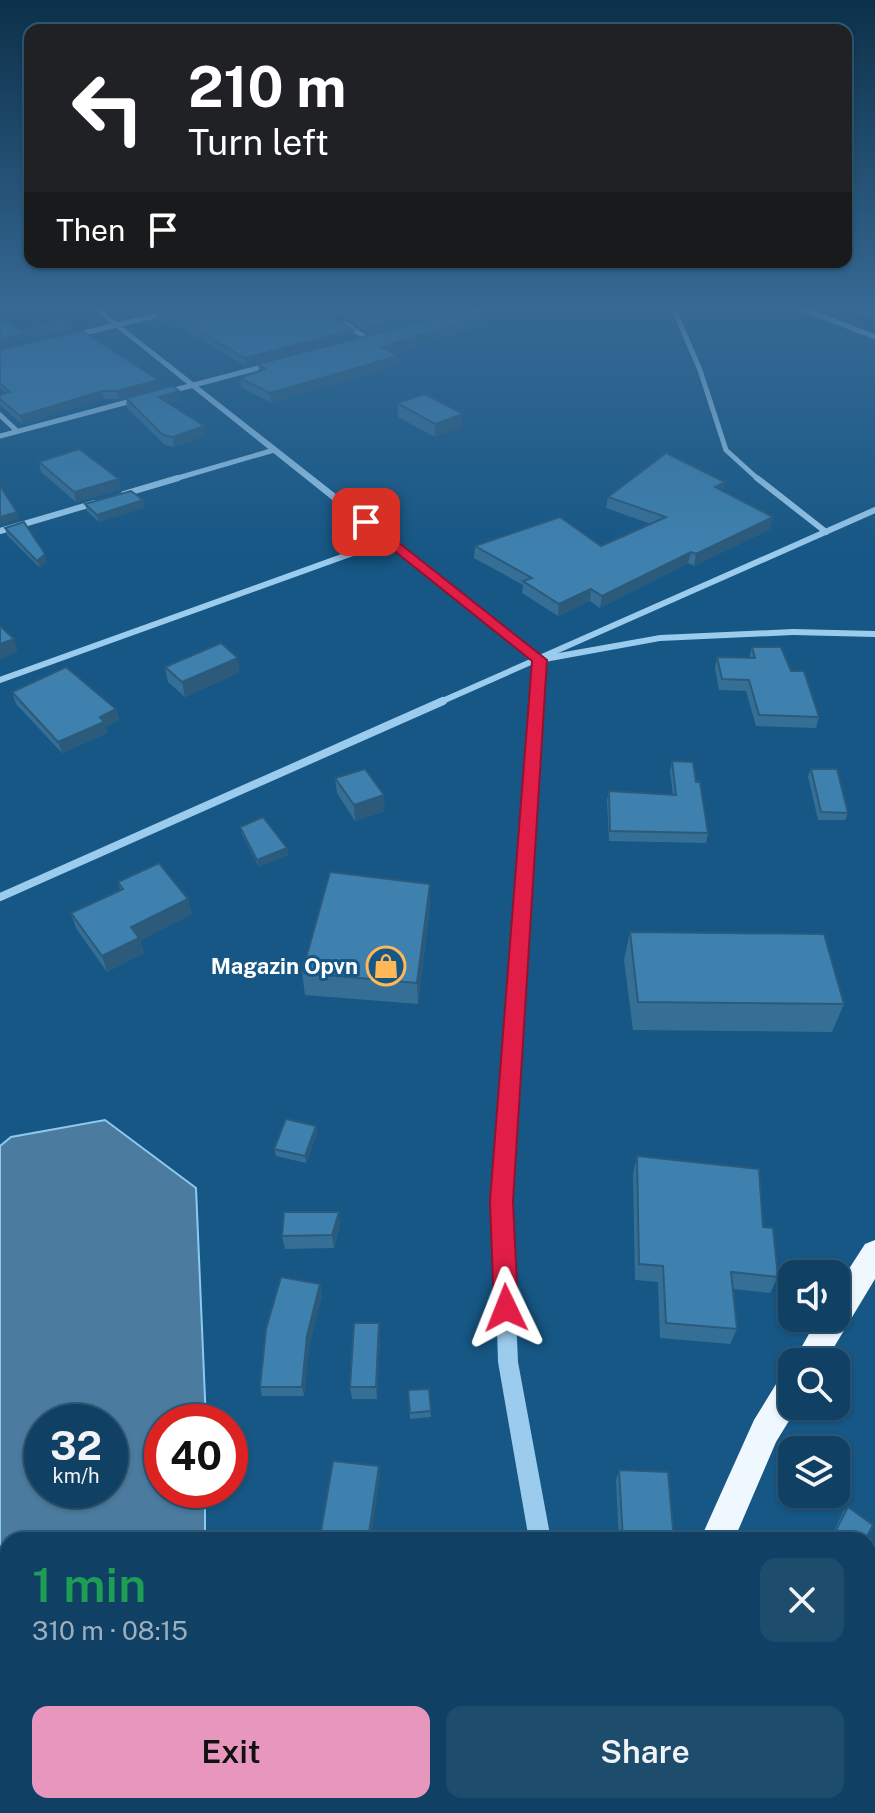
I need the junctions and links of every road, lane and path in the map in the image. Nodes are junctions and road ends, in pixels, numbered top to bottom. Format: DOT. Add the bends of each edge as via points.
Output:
graph roads {
  1 [pos="176,390"];
  2 [pos="199,390"];
  3 [pos="706,390"];
  4 [pos="163,393"];
  5 [pos="149,397"];
  6 [pos="0,415"];
  7 [pos="17,431"];
  8 [pos="0,436"];
  9 [pos="274,450"];
  10 [pos="122,495"];
  11 [pos="107,499"];
  12 [pos="875,510"];
  13 [pos="0,531"];
  14 [pos="826,532"];
  15 [pos="389,540"];
  16 [pos="875,634"];
  17 [pos="540,660"];
  18 [pos="0,680"];
  19 [pos="0,897"];
  20 [pos="875,1253"];
  21 [pos="850,1293"];
  22 [pos="778,1410"];
  23 [pos="539,1532"];
  24 [pos="721,1532"];
  1 -- 4 [label="street"];
  2 -- 9 [label="street"];
  3 -- 14 [label="street" via="726,450"];
  5 -- 7 [label="street"];
  6 -- 7 [label="street"];
  7 -- 8 [label="street"];
  9 -- 10 [label="street"];
  9 -- 15 [label="street"];
  11 -- 13 [label="street"];
  12 -- 14 [label="street"];
  14 -- 17 [label="street"];
  15 -- 17 [label="street"];
  15 -- 18 [label="street"];
  16 -- 17 [label="street" via="660,638"];
  17 -- 19 [label="street"];
  17 -- 23 [label="street" via="502,1201 508,1362"];
  20 -- 21 [label="highway"];
  22 -- 24 [label="highway"];
}
